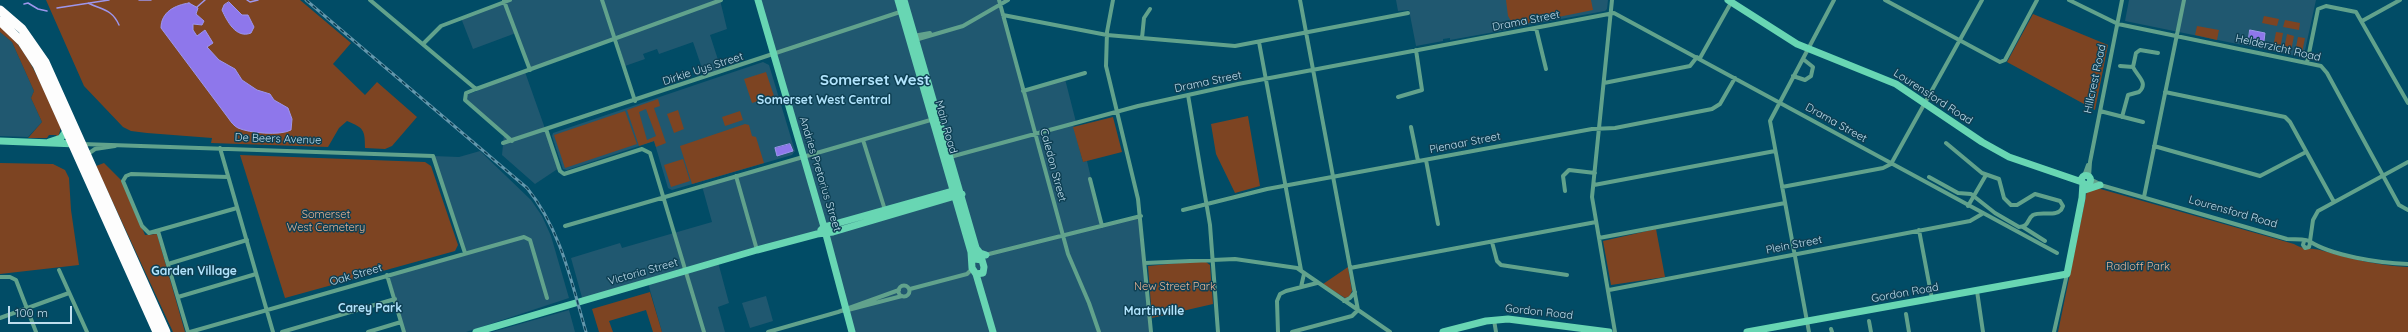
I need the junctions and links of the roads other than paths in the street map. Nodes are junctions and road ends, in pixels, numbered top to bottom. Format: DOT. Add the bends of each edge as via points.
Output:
graph roads {
  1 [pos="510,0"];
  2 [pos="602,0"];
  3 [pos="721,0"];
  4 [pos="758,0"];
  5 [pos="898,0"];
  6 [pos="904,0"];
  7 [pos="1008,0"];
  8 [pos="1113,0"];
  9 [pos="1300,0"];
  10 [pos="1612,0"];
  11 [pos="1834,0"];
  12 [pos="1885,0"];
  13 [pos="1982,0"];
  14 [pos="2038,0"];
  15 [pos="2069,0"];
  16 [pos="2122,0"];
  17 [pos="2184,0"];
  18 [pos="2400,0"];
  19 [pos="371,1"];
  20 [pos="504,1"];
  21 [pos="1730,1"];
  22 [pos="999,2"];
  23 [pos="1150,8"];
  24 [pos="0,10"];
  25 [pos="904,10"];
  26 [pos="1408,13"];
  27 [pos="1611,13"];
  28 [pos="1003,15"];
  29 [pos="0,20"];
  30 [pos="2362,21"];
  31 [pos="2118,24"];
  32 [pos="1536,28"];
  33 [pos="1306,32"];
  34 [pos="1108,35"];
  35 [pos="2177,36"];
  36 [pos="616,38"];
  37 [pos="1142,38"];
  38 [pos="913,39"];
  39 [pos="1960,41"];
  40 [pos="1259,42"];
  41 [pos="423,44"];
  42 [pos="1808,49"];
  43 [pos="1416,50"];
  44 [pos="2158,53"];
  45 [pos="774,55"];
  46 [pos="1698,58"];
  47 [pos="1803,59"];
  48 [pos="2307,63"];
  49 [pos="2120,66"];
  50 [pos="2133,68"];
  51 [pos="1546,69"];
  52 [pos="530,70"];
  53 [pos="1313,70"];
  54 [pos="1085,73"];
  55 [pos="1793,76"];
  56 [pos="1735,78"];
  57 [pos="1266,79"];
  58 [pos="1604,83"];
  59 [pos="476,89"];
  60 [pos="1023,91"];
  61 [pos="2165,92"];
  62 [pos="1188,95"];
  63 [pos="1398,97"];
  64 [pos="635,101"];
  65 [pos="1779,102"];
  66 [pos="1926,103"];
  67 [pos="2408,104"];
  68 [pos="2100,110"];
  69 [pos="1118,112"];
  70 [pos="2122,116"];
  71 [pos="936,118"];
  72 [pos="2143,122"];
  73 [pos="1032,123"];
  74 [pos="1411,127"];
  75 [pos="1599,128"];
  76 [pos="66,130"];
  77 [pos="546,130"];
  78 [pos="1035,134"];
  79 [pos="1023,137"];
  80 [pos="863,140"];
  81 [pos="0,141"];
  82 [pos="512,141"];
  83 [pos="43,143"];
  84 [pos="1946,143"];
  85 [pos="76,144"];
  86 [pos="123,144"];
  87 [pos="503,144"];
  88 [pos="2154,146"];
  89 [pos="799,147"];
  90 [pos="220,148"];
  91 [pos="1775,151"];
  92 [pos="2306,152"];
  93 [pos="818,153"];
  94 [pos="86,156"];
  95 [pos="803,157"];
  96 [pos="950,157"];
  97 [pos="1426,160"];
  98 [pos="792,161"];
  99 [pos="1418,161"];
  100 [pos="2408,162"];
  101 [pos="2089,163"];
  102 [pos="1891,164"];
  103 [pos="808,170"];
  104 [pos="1595,173"];
  105 [pos="2065,174"];
  106 [pos="1986,175"];
  107 [pos="736,176"];
  108 [pos="2383,176"];
  109 [pos="228,177"];
  110 [pos="1333,177"];
  111 [pos="1929,177"];
  112 [pos="1090,179"];
  113 [pos="2086,180"];
  114 [pos="1594,185"];
  115 [pos="1286,186"];
  116 [pos="2102,186"];
  117 [pos="1782,187"];
  118 [pos="1564,191"];
  119 [pos="957,192"];
  120 [pos="1974,196"];
  121 [pos="664,197"];
  122 [pos="2144,197"];
  123 [pos="2334,202"];
  124 [pos="1785,203"];
  125 [pos="1208,206"];
  126 [pos="1968,206"];
  127 [pos="237,208"];
  128 [pos="885,210"];
  129 [pos="1183,210"];
  130 [pos="2408,210"];
  131 [pos="1982,214"];
  132 [pos="1141,216"];
  133 [pos="1596,222"];
  134 [pos="1438,224"];
  135 [pos="564,226"];
  136 [pos="1102,226"];
  137 [pos="2023,227"];
  138 [pos="825,230"];
  139 [pos="1919,230"];
  140 [pos="158,231"];
  141 [pos="1063,236"];
  142 [pos="1599,238"];
  143 [pos="247,240"];
  144 [pos="2045,241"];
  145 [pos="1492,242"];
  146 [pos="2307,243"];
  147 [pos="974,244"];
  148 [pos="757,250"];
  149 [pos="465,253"];
  150 [pos="2057,253"];
  151 [pos="989,254"];
  152 [pos="1794,254"];
  153 [pos="979,260"];
  154 [pos="1213,260"];
  155 [pos="1145,262"];
  156 [pos="168,264"];
  157 [pos="2408,264"];
  158 [pos="1350,268"];
  159 [pos="59,270"];
  160 [pos="686,271"];
  161 [pos="977,272"];
  162 [pos="1303,272"];
  163 [pos="256,274"];
  164 [pos="2067,274"];
  165 [pos="388,275"];
  166 [pos="1567,275"];
  167 [pos="0,277"];
  168 [pos="1317,283"];
  169 [pos="1301,287"];
  170 [pos="899,290"];
  171 [pos="910,290"];
  172 [pos="1609,290"];
  173 [pos="1976,291"];
  174 [pos="1355,292"];
  175 [pos="69,293"];
  176 [pos="902,296"];
  177 [pos="178,297"];
  178 [pos="547,298"];
  179 [pos="395,299"];
  180 [pos="1932,299"];
  181 [pos="1344,301"];
  182 [pos="26,309"];
  183 [pos="266,309"];
  184 [pos="846,310"];
  185 [pos="1358,310"];
  186 [pos="1906,314"];
  187 [pos="0,318"];
  188 [pos="1494,320"];
  189 [pos="1869,321"];
  190 [pos="401,322"];
  191 [pos="1807,322"];
  192 [pos="36,332"];
  193 [pos="87,332"];
  194 [pos="157,332"];
  195 [pos="166,332"];
  196 [pos="189,332"];
  197 [pos="273,332"];
  198 [pos="282,332"];
  199 [pos="368,332"];
  200 [pos="404,332"];
  201 [pos="476,332"];
  202 [pos="704,332"];
  203 [pos="768,332"];
  204 [pos="852,332"];
  205 [pos="993,332"];
  206 [pos="1098,332"];
  207 [pos="1151,332"];
  208 [pos="1218,332"];
  209 [pos="1278,332"];
  210 [pos="1292,332"];
  211 [pos="1390,332"];
  212 [pos="1447,332"];
  213 [pos="1496,332"];
  214 [pos="1609,332"];
  215 [pos="1615,332"];
  216 [pos="1747,332"];
  217 [pos="1809,332"];
  218 [pos="1871,332"];
  219 [pos="1909,332"];
  220 [pos="1983,332"];
  221 [pos="2054,332"];
  1 -- 20 [label="street"];
  2 -- 36 [label="street"];
  3 -- 36 [label="street"];
  4 -- 45 [label="street, Andries Pretorius Street"];
  5 -- 25 [label="street, Main Road"];
  6 -- 25 [label="street, Main Road"];
  7 -- 22 [label="street"];
  8 -- 34 [label="street"];
  9 -- 33 [label="street"];
  10 -- 27 [label="street"];
  11 -- 42 [label="street"];
  12 -- 39 [label="street"];
  13 -- 39 [label="street"];
  14 -- 39 [label="street" via="2002,62"];
  15 -- 31 [label="street, Helderzicht Road"];
  16 -- 31 [label="street, Hillcrest Road"];
  17 -- 35 [label="street"];
  18 -- 30 [label="street"];
  19 -- 41 [label="street"];
  20 -- 41 [label="street" via="441,26"];
  20 -- 52 [label="street"];
  21 -- 42 [label="street, Lourensford Road"];
  21 -- 46 [label="street"];
  22 -- 28 [label="street, Caledon Street"];
  22 -- 38 [label="street" via="963,26"];
  23 -- 37 [label="street" via="1144,18"];
  24 -- 85 [label="highway" via="22,29 37,50"];
  25 -- 38 [label="street, Main Road"];
  25 -- 45 [label="street, Dirkie Uys Street"];
  26 -- 33 [label="street"];
  27 -- 32 [label="street, Drama Street"];
  27 -- 46 [label="street, Drama Street" via="1618,14"];
  27 -- 58 [label="street"];
  28 -- 34 [label="street"];
  28 -- 60 [label="street, Caledon Street"];
  29 -- 76 [label="highway" via="16,35 31,55"];
  30 -- 48 [label="street" via="2359,15 2352,11 2326,6 2320,8 2316,15"];
  30 -- 67 [label="street"];
  31 -- 35 [label="street, Helderzicht Road"];
  31 -- 68 [label="street, Hillcrest Road"];
  32 -- 43 [label="street, Drama Street"];
  32 -- 51 [label="street"];
  33 -- 40 [label="street"];
  33 -- 53 [label="street"];
  34 -- 37 [label="street"];
  34 -- 69 [label="street" via="1106,66"];
  35 -- 48 [label="street, Helderzicht Road"];
  35 -- 61 [label="street"];
  36 -- 52 [label="street"];
  36 -- 64 [label="street"];
  37 -- 40 [label="street" via="1232,46"];
  38 -- 71 [label="street, Main Road"];
  39 -- 66 [label="street"];
  40 -- 57 [label="street"];
  41 -- 59 [label="street"];
  42 -- 47 [label="street"];
  42 -- 66 [label="street, Lourensford Road" via="1882,77"];
  43 -- 53 [label="street, Drama Street"];
  43 -- 63 [label="street" via="1422,90"];
  44 -- 50 [label="street" via="2138,51"];
  45 -- 64 [label="street, Dirkie Uys Street"];
  45 -- 89 [label="street, Andries Pretorius Street"];
  46 -- 56 [label="street, Drama Street"];
  46 -- 58 [label="street" via="1690,66"];
  47 -- 55 [label="street"];
  47 -- 55 [label="street" via="1813,67 1811,76 1804,80"];
  48 -- 108 [label="street, Helderzicht Road" via="2324,68"];
  49 -- 50 [label="street"];
  50 -- 70 [label="street" via="2143,86 2139,92 2128,95"];
  52 -- 59 [label="street"];
  53 -- 57 [label="street, Drama Street"];
  53 -- 110 [label="street"];
  54 -- 60 [label="street"];
  55 -- 65 [label="street"];
  56 -- 65 [label="street, Drama Street"];
  56 -- 75 [label="street, Pienaar Street" via="1715,108 1615,128"];
  57 -- 62 [label="street, Drama Street"];
  57 -- 115 [label="street"];
  58 -- 75 [label="street"];
  59 -- 82 [label="street" via="466,93 465,100"];
  60 -- 73 [label="street, Caledon Street"];
  61 -- 88 [label="street"];
  61 -- 92 [label="street" via="2280,115 2290,122"];
  62 -- 69 [label="street, Drama Street"];
  62 -- 125 [label="street"];
  64 -- 77 [label="street, Dirkie Uys Street"];
  65 -- 91 [label="street" via="1770,121"];
  65 -- 102 [label="street, Drama Street"];
  66 -- 102 [label="street"];
  66 -- 105 [label="street, Lourensford Road" via="1982,142 2009,157"];
  68 -- 70 [label="street"];
  68 -- 101 [label="street, Hillcrest Road"];
  69 -- 78 [label="street, Drama Street"];
  69 -- 132 [label="street"];
  70 -- 72 [label="street"];
  71 -- 80 [label="street"];
  71 -- 96 [label="street, Main Road"];
  71 -- 119 [label="street, Main Road"];
  73 -- 78 [label="street, Caledon Street"];
  73 -- 79 [label="street" via="1031,130"];
  74 -- 99 [label="street"];
  75 -- 97 [label="street, Pienaar Street"];
  75 -- 104 [label="street"];
  76 -- 83 [label="street, De Beers Avenue" via="61,138"];
  76 -- 85 [label="highway"];
  77 -- 82 [label="street, Dirkie Uys Street"];
  77 -- 121 [label="street" via="560,171 564,174 640,149 647,150"];
  78 -- 79 [label="street, Drama Street"];
  78 -- 141 [label="street, Caledon Street"];
  79 -- 96 [label="street, Drama Street"];
  80 -- 93 [label="street"];
  80 -- 128 [label="street"];
  81 -- 83 [label="street, De Beers Avenue"];
  82 -- 87 [label="street, Dirkie Uys Street"];
  83 -- 85 [label="street, De Beers Avenue"];
  84 -- 106 [label="street"];
  85 -- 86 [label="street, De Beers Avenue"];
  85 -- 94 [label="highway"];
  85 -- 194 [label="highway"];
  86 -- 90 [label="street, De Beers Avenue"];
  86 -- 94 [label="street, De Beers Avenue" via="93,150"];
  88 -- 92 [label="street" via="2260,176"];
  88 -- 122 [label="street"];
  89 -- 95 [label="street, Andries Pretorius Street"];
  89 -- 98 [label="street" via="798,154"];
  90 -- 109 [label="street"];
  90 -- 149 [label="street, De Beers Avenue" via="432,156"];
  91 -- 114 [label="street"];
  91 -- 117 [label="street"];
  92 -- 123 [label="street"];
  93 -- 95 [label="street"];
  93 -- 103 [label="street" via="809,161"];
  94 -- 195 [label="highway"];
  95 -- 98 [label="street"];
  95 -- 103 [label="street, Andries Pretorius Street"];
  96 -- 119 [label="street, Main Road"];
  97 -- 99 [label="street, Pienaar Street"];
  97 -- 134 [label="street"];
  98 -- 107 [label="street"];
  99 -- 110 [label="street, Pienaar Street"];
  100 -- 108 [label="street"];
  101 -- 113 [label="street, Hillcrest Road"];
  101 -- 113 [label="street, Hillcrest Road"];
  102 -- 117 [label="street" via="1883,168"];
  102 -- 126 [label="street, Drama Street"];
  103 -- 138 [label="street, Andries Pretorius Street"];
  104 -- 114 [label="street"];
  104 -- 118 [label="street" via="1569,170 1564,176"];
  105 -- 113 [label="street, Lourensford Road"];
  105 -- 113 [label="street, Lourensford Road"];
  106 -- 120 [label="street"];
  106 -- 137 [label="street" via="2000,180 2004,198 2010,205 2018,205 2035,194 2061,203 2060,212 2033,216"];
  107 -- 121 [label="street"];
  107 -- 148 [label="street"];
  108 -- 123 [label="street"];
  108 -- 130 [label="street, Helderzicht Road" via="2400,206"];
  109 -- 127 [label="street"];
  109 -- 140 [label="street" via="131,174 126,176 123,182 145,230 149,233"];
  110 -- 115 [label="street, Pienaar Street"];
  110 -- 158 [label="street"];
  111 -- 120 [label="street" via="1956,192"];
  112 -- 136 [label="street"];
  113 -- 116 [label="street"];
  113 -- 116 [label="street, Lourensford Road"];
  113 -- 164 [label="street, Hillcrest Road"];
  114 -- 133 [label="street" via="1592,203"];
  115 -- 125 [label="street, Pienaar Street"];
  115 -- 162 [label="street"];
  116 -- 122 [label="street, Lourensford Road"];
  117 -- 124 [label="street"];
  119 -- 128 [label="street, Victoria Street"];
  119 -- 138 [label="street, Victoria Street"];
  119 -- 147 [label="street, Main Road"];
  119 -- 153 [label="street, Main Road"];
  120 -- 126 [label="street"];
  120 -- 137 [label="street" via="1998,215"];
  121 -- 135 [label="street"];
  121 -- 160 [label="street"];
  122 -- 146 [label="street, Lourensford Road"];
  123 -- 146 [label="street" via="2318,211"];
  124 -- 142 [label="street"];
  124 -- 152 [label="street"];
  125 -- 129 [label="street, Pienaar Street"];
  125 -- 154 [label="street"];
  126 -- 131 [label="street, Drama Street"];
  127 -- 140 [label="street"];
  127 -- 143 [label="street"];
  128 -- 138 [label="street, Victoria Street"];
  131 -- 139 [label="street, Plein Street" via="1970,221"];
  131 -- 150 [label="street, Drama Street"];
  132 -- 136 [label="street"];
  132 -- 155 [label="street"];
  133 -- 142 [label="street"];
  133 -- 145 [label="street"];
  136 -- 141 [label="street"];
  137 -- 144 [label="street"];
  138 -- 148 [label="street, Victoria Street"];
  138 -- 184 [label="street, Andries Pretorius Street"];
  139 -- 152 [label="street, Plein Street"];
  139 -- 180 [label="street"];
  140 -- 156 [label="street"];
  141 -- 151 [label="street"];
  141 -- 206 [label="street, Caledon Street"];
  142 -- 172 [label="street"];
  143 -- 156 [label="street"];
  143 -- 163 [label="street"];
  145 -- 158 [label="street"];
  145 -- 166 [label="street" via="1501,266"];
  146 -- 157 [label="street, Lourensford Road" via="2372,260"];
  147 -- 151 [label="street" via="980,252"];
  147 -- 153 [label="street, Main Road"];
  148 -- 160 [label="street, Victoria Street"];
  149 -- 165 [label="street, Oak Street"];
  149 -- 178 [label="street, Oak Street" via="527,237"];
  151 -- 153 [label="street"];
  152 -- 172 [label="street, Plein Street"];
  152 -- 191 [label="street"];
  153 -- 161 [label="street"];
  153 -- 161 [label="street"];
  154 -- 155 [label="street"];
  154 -- 162 [label="street" via="1246,260"];
  154 -- 208 [label="street"];
  155 -- 207 [label="street"];
  156 -- 177 [label="street"];
  158 -- 174 [label="street"];
  159 -- 175 [label="street"];
  160 -- 201 [label="street, Victoria Street"];
  160 -- 202 [label="street"];
  161 -- 171 [label="street"];
  161 -- 205 [label="street"];
  162 -- 168 [label="street"];
  162 -- 169 [label="street"];
  163 -- 177 [label="street"];
  163 -- 183 [label="street"];
  164 -- 173 [label="street, Gordon Road"];
  164 -- 221 [label="street, Hillcrest Road"];
  165 -- 179 [label="street"];
  165 -- 183 [label="street, Oak Street"];
  167 -- 182 [label="street" via="12,277 17,282"];
  168 -- 169 [label="street"];
  168 -- 181 [label="street"];
  169 -- 209 [label="street" via="1283,292 1278,298"];
  170 -- 171 [label="street" via="904,285"];
  170 -- 176 [label="street"];
  170 -- 184 [label="street"];
  171 -- 176 [label="street" via="908,295"];
  172 -- 215 [label="street"];
  173 -- 180 [label="street, Gordon Road"];
  173 -- 220 [label="street"];
  174 -- 181 [label="street"];
  174 -- 185 [label="street"];
  175 -- 182 [label="street"];
  175 -- 193 [label="street"];
  176 -- 184 [label="street"];
  177 -- 196 [label="street"];
  179 -- 190 [label="street"];
  179 -- 198 [label="street"];
  180 -- 191 [label="street, Gordon Road"];
  181 -- 185 [label="street"];
  182 -- 187 [label="street"];
  182 -- 192 [label="street"];
  183 -- 196 [label="street, Oak Street"];
  183 -- 197 [label="street"];
  184 -- 203 [label="street"];
  184 -- 204 [label="street, Andries Pretorius Street"];
  185 -- 210 [label="street" via="1352,316"];
  185 -- 211 [label="street"];
  186 -- 219 [label="street"];
  188 -- 212 [label="street, Gordon Road"];
  188 -- 213 [label="street"];
  188 -- 214 [label="street, Gordon Road" via="1522,319"];
  189 -- 218 [label="street"];
  190 -- 199 [label="street"];
  190 -- 200 [label="street"];
  191 -- 216 [label="street, Gordon Road"];
  191 -- 217 [label="street"];
}
